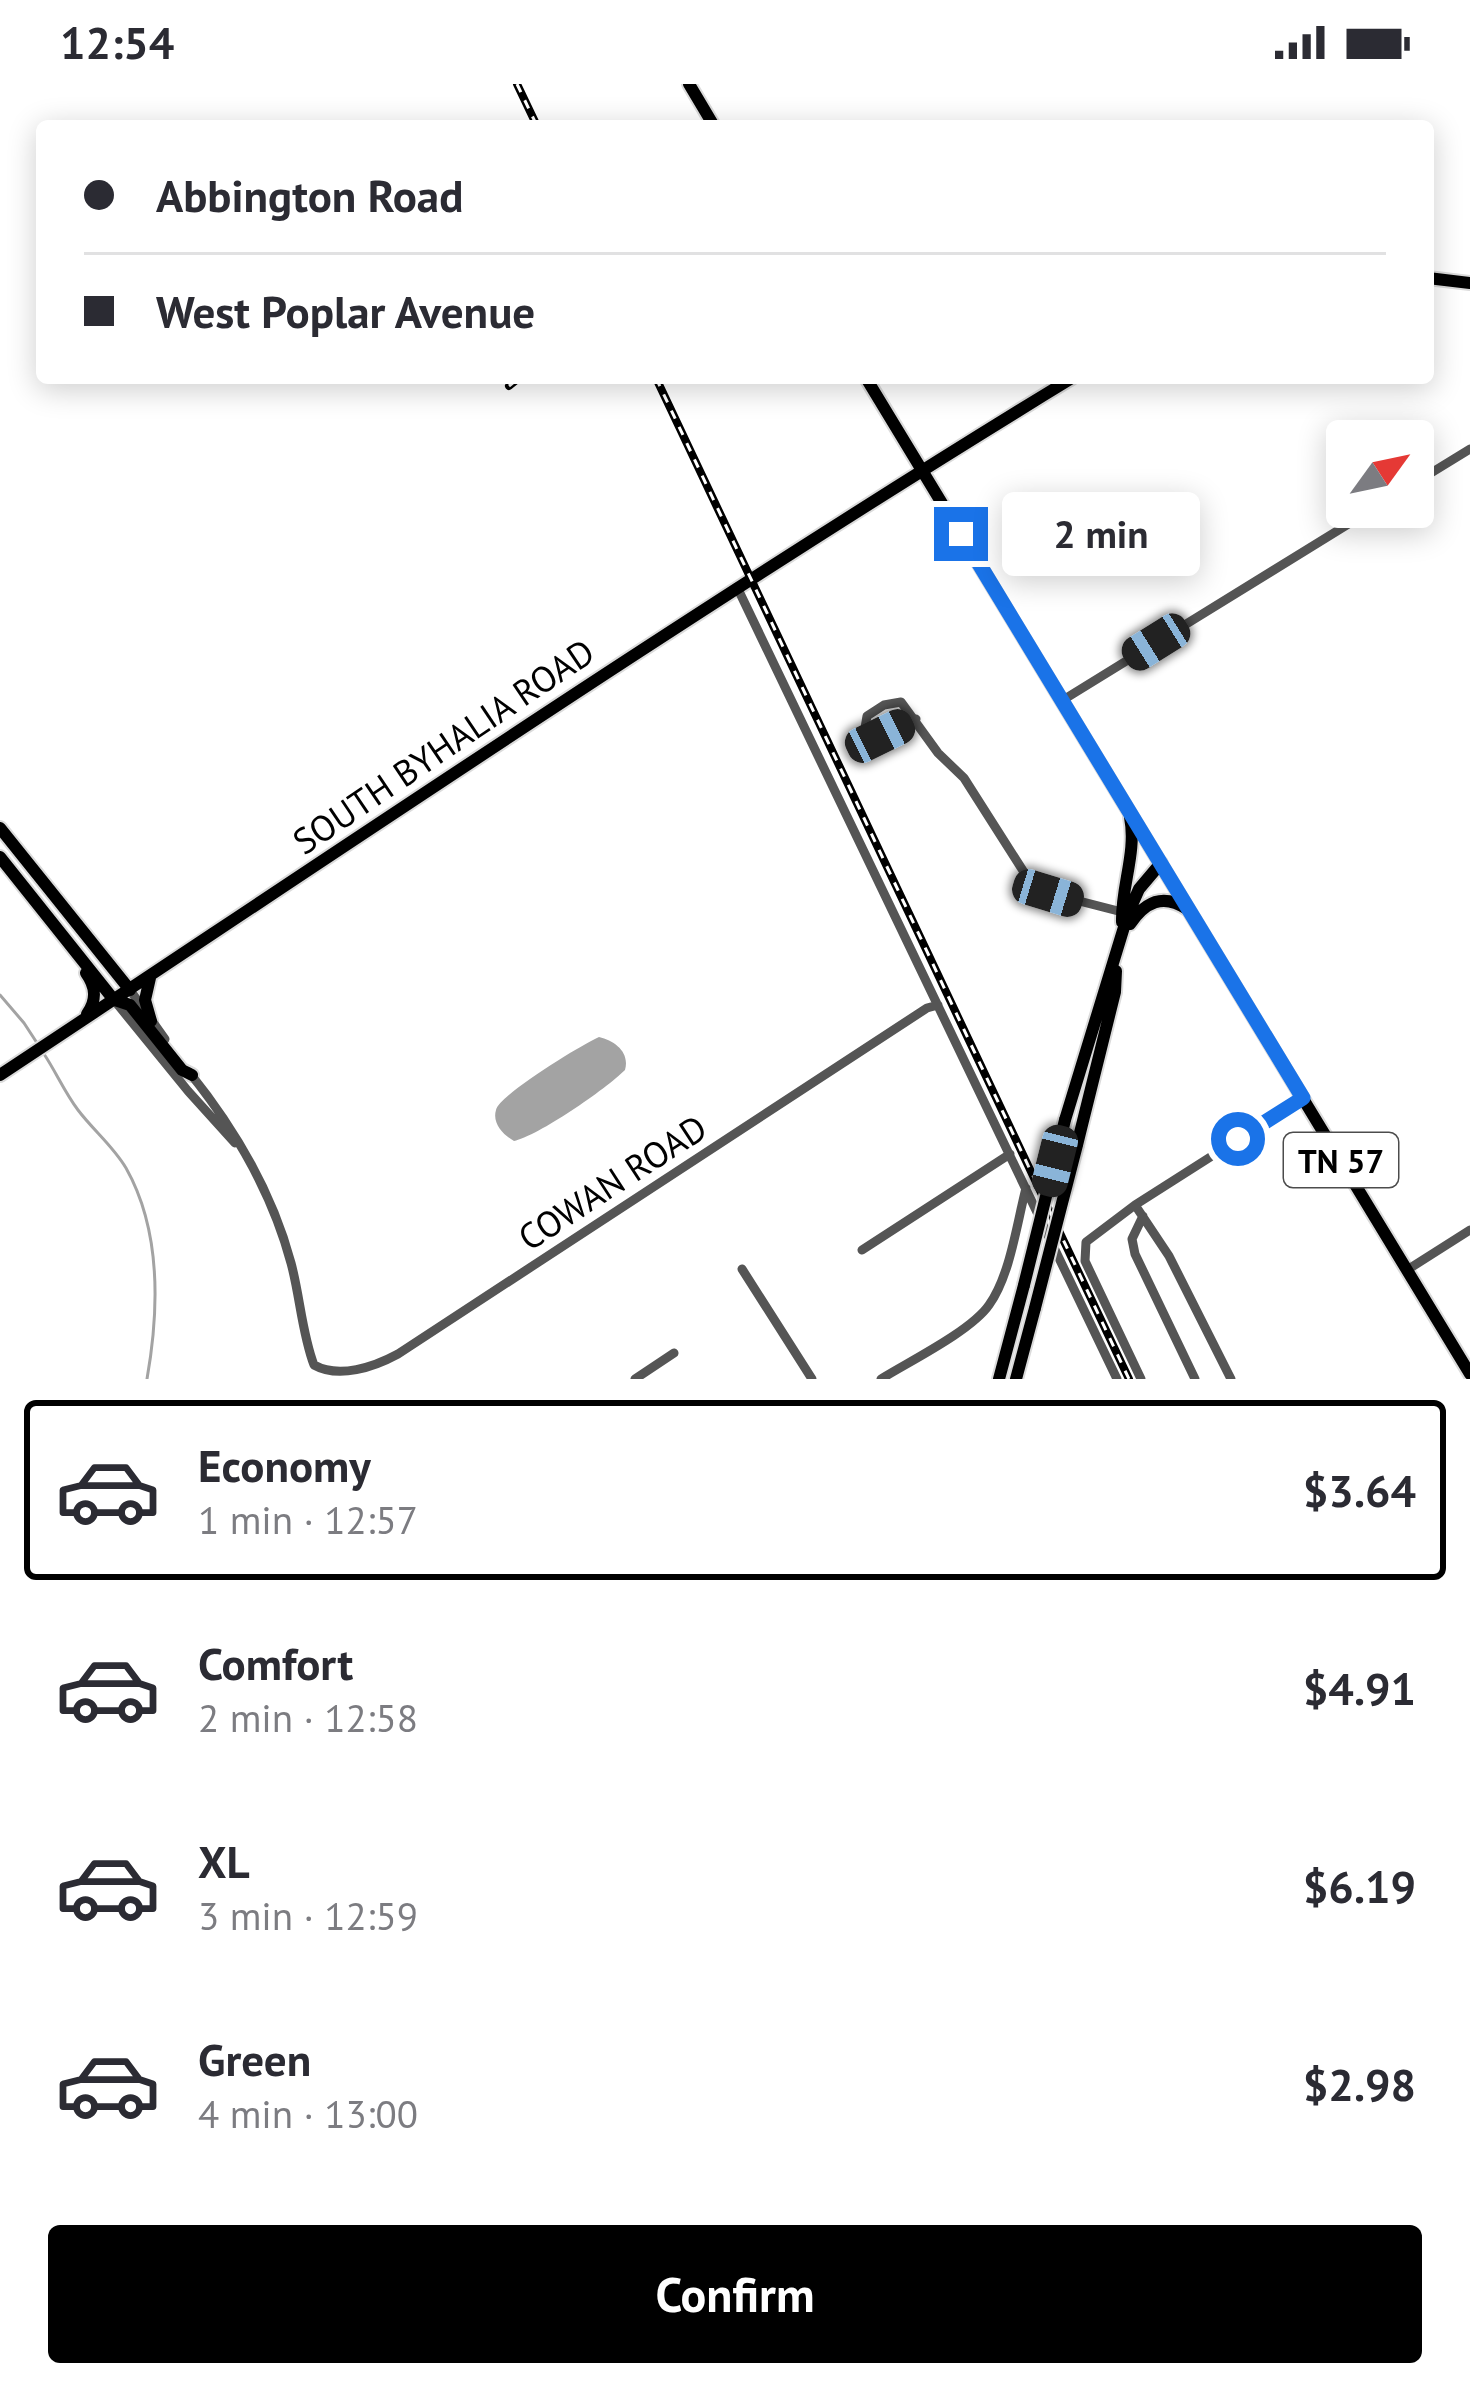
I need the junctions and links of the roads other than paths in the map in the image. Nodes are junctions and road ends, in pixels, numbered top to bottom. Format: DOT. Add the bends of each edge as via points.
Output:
graph roads {
  1 [pos="689,84"];
  2 [pos="710,120"];
  3 [pos="1434,279"];
  4 [pos="1470,283"];
  5 [pos="870,384"];
  6 [pos="1062,384"];
  7 [pos="1470,449"];
  8 [pos="921,469"];
  9 [pos="1434,471"];
  10 [pos="1342,528"];
  11 [pos="737,587"];
  12 [pos="1063,700"];
  13 [pos="916,719"];
  14 [pos="1129,810"];
  15 [pos="0,828"];
  16 [pos="5,844"];
  17 [pos="0,857"];
  18 [pos="1161,863"];
  19 [pos="33,899"];
  20 [pos="1190,910"];
  21 [pos="1128,914"];
  22 [pos="1116,957"];
  23 [pos="150,977"];
  24 [pos="130,990"];
  25 [pos="114,1000"];
  26 [pos="938,1005"];
  27 [pos="82,1022"];
  28 [pos="151,1022"];
  29 [pos="0,1075"];
  30 [pos="192,1075"];
  31 [pos="1303,1098"];
  32 [pos="240,1147"];
  33 [pos="1010,1154"];
  34 [pos="1026,1188"];
  35 [pos="1135,1205"];
  36 [pos="1143,1216"];
  37 [pos="1470,1230"];
  38 [pos="862,1250"];
  39 [pos="742,1269"];
  40 [pos="1407,1270"];
  41 [pos="674,1354"];
  42 [pos="1470,1374"];
  43 [pos="634,1379"];
  44 [pos="812,1379"];
  45 [pos="881,1379"];
  46 [pos="999,1379"];
  47 [pos="1016,1379"];
  48 [pos="1117,1379"];
  49 [pos="1141,1379"];
  50 [pos="1195,1379"];
  51 [pos="1231,1379"];
  1 -- 2 [label="main road"];
  3 -- 4 [label="main road"];
  5 -- 8 [label="main road"];
  6 -- 8 [label="main road, SOUTH BYHALIA ROAD"];
  7 -- 9 [label="street"];
  8 -- 11 [label="main road, SOUTH BYHALIA ROAD"];
  8 -- 12 [label="main road"];
  10 -- 12 [label="street"];
  11 -- 23 [label="main road, SOUTH BYHALIA ROAD"];
  11 -- 26 [label="street"];
  12 -- 14 [label="main road"];
  13 -- 13 [label="street" via="880,736 866,728 867,716 884,705 901,702"];
  13 -- 21 [label="street" via="1027,877 1048,893"];
  14 -- 18 [label="main road"];
  14 -- 21 [label="main road"];
  15 -- 16 [label="main road"];
  16 -- 24 [label="main road"];
  17 -- 19 [label="main road"];
  18 -- 20 [label="main road, TN 57"];
  18 -- 21 [label="main road"];
  19 -- 24 [label="main road" via="112,988"];
  19 -- 25 [label="main road"];
  19 -- 27 [label="main road" via="91,980 93,1005"];
  20 -- 21 [label="main road" via="1161,900"];
  20 -- 31 [label="main road, TN 57"];
  21 -- 22 [label="main road"];
  22 -- 46 [label="main road, bridge"];
  22 -- 47 [label="main road, bridge" via="1115,992"];
  23 -- 24 [label="main road, SOUTH BYHALIA ROAD"];
  23 -- 28 [label="main road"];
  24 -- 25 [label="main road, SOUTH BYHALIA ROAD"];
  24 -- 28 [label="street"];
  25 -- 27 [label="main road, SOUTH BYHALIA ROAD"];
  25 -- 30 [label="main road" via="130,1005"];
  25 -- 32 [label="street"];
  26 -- 32 [label="street, COWAN ROAD" via="362,1369 319,1370 311,1358 288,1252"];
  26 -- 33 [label="street"];
  27 -- 29 [label="main road, SOUTH BYHALIA ROAD"];
  28 -- 30 [label="street"];
  30 -- 32 [label="street"];
  31 -- 35 [label="street"];
  31 -- 40 [label="main road, TN 57"];
  33 -- 34 [label="street"];
  33 -- 38 [label="street"];
  34 -- 45 [label="street" via="988,1308"];
  34 -- 48 [label="street"];
  35 -- 36 [label="street"];
  35 -- 49 [label="street" via="1086,1242 1085,1261"];
  36 -- 50 [label="street" via="1132,1239 1135,1254"];
  36 -- 51 [label="street"];
  37 -- 40 [label="street"];
  39 -- 44 [label="street"];
  40 -- 42 [label="main road, TN 57"];
  41 -- 43 [label="street"];
}
